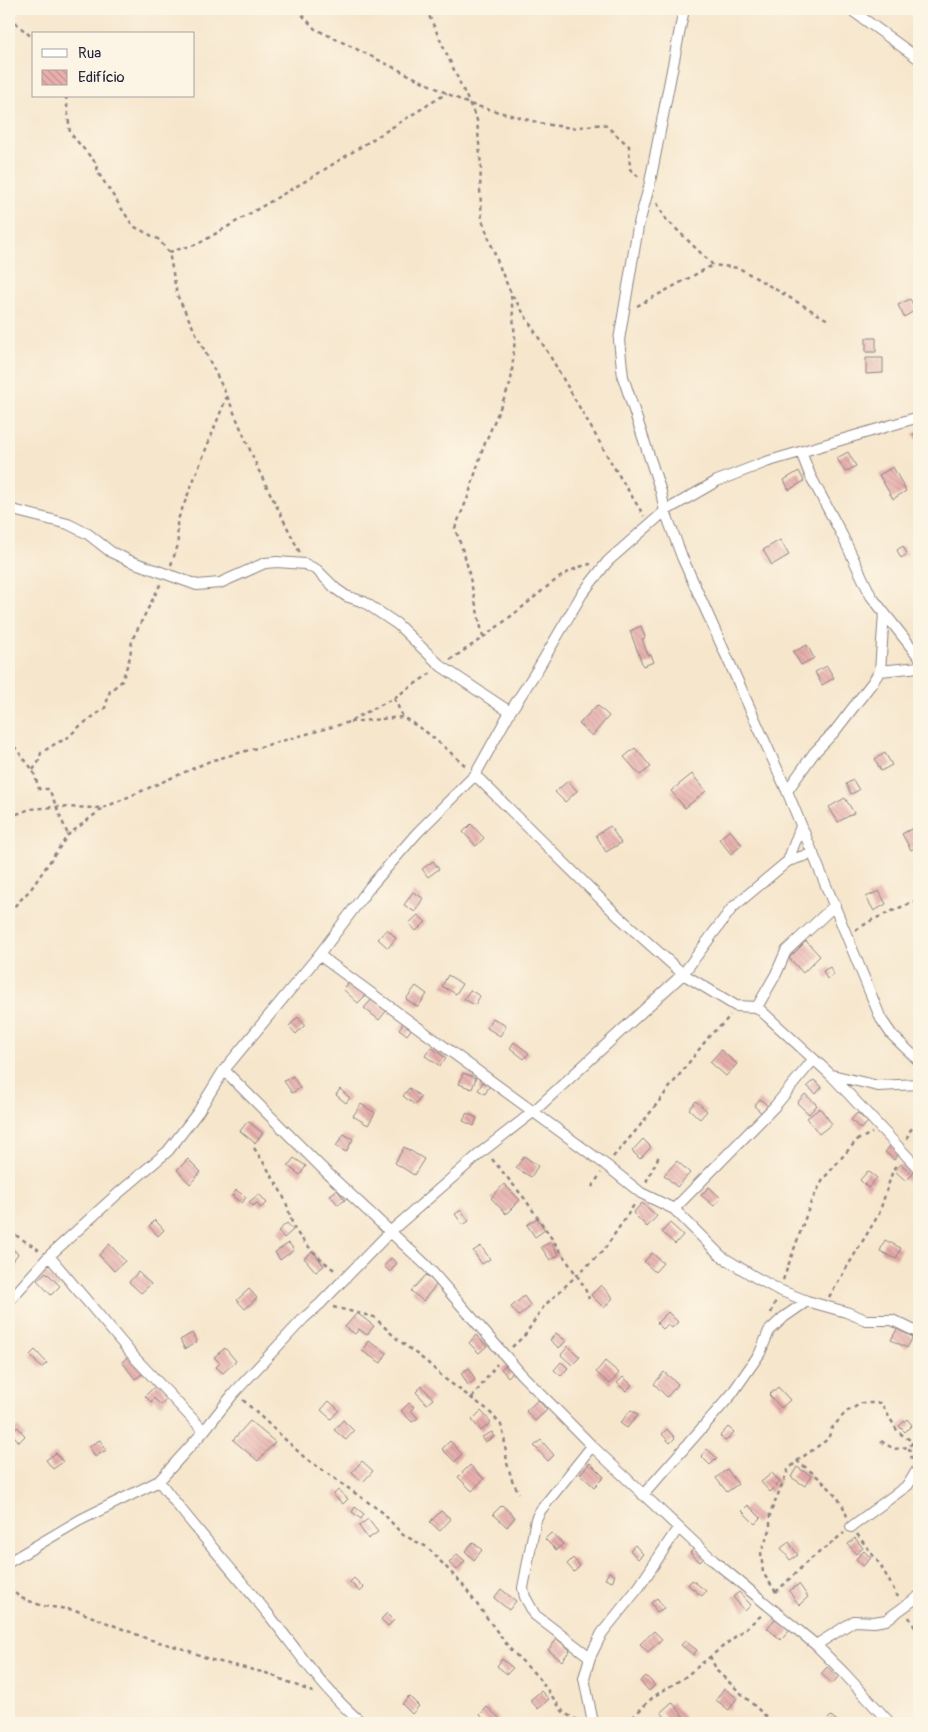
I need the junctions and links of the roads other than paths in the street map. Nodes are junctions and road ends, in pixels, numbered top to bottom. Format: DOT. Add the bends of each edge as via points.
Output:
graph roads {
  1 [pos="684,9"];
  2 [pos="850,9"];
  3 [pos="919,60"];
  4 [pos="919,417"];
  5 [pos="801,452"];
  6 [pos="9,509"];
  7 [pos="665,512"];
  8 [pos="884,613"];
  9 [pos="919,657"];
  10 [pos="919,667"];
  11 [pos="880,671"];
  12 [pos="510,712"];
  13 [pos="475,775"];
  14 [pos="787,791"];
  15 [pos="801,826"];
  16 [pos="813,853"];
  17 [pos="788,861"];
  18 [pos="835,905"];
  19 [pos="318,955"];
  20 [pos="683,974"];
  21 [pos="757,1007"];
  22 [pos="813,1060"];
  23 [pos="919,1062"];
  24 [pos="224,1070"];
  25 [pos="831,1075"];
  26 [pos="919,1084"];
  27 [pos="533,1112"];
  28 [pos="919,1169"];
  29 [pos="674,1209"];
  30 [pos="391,1231"];
  31 [pos="49,1256"];
  32 [pos="807,1301"];
  33 [pos="9,1302"];
  34 [pos="919,1333"];
  35 [pos="204,1431"];
  36 [pos="592,1446"];
  37 [pos="919,1470"];
  38 [pos="159,1482"];
  39 [pos="643,1496"];
  40 [pos="851,1527"];
  41 [pos="678,1528"];
  42 [pos="9,1562"];
  43 [pos="919,1596"];
  44 [pos="816,1645"];
  45 [pos="590,1657"];
  46 [pos="362,1723"];
  47 [pos="593,1723"];
  48 [pos="890,1723"];
  1 -- 7 [label="street" via="649,187 638,227 619,340 623,377"];
  2 -- 3 [label="street"];
  4 -- 5 [label="street"];
  5 -- 7 [label="street" via="717,481"];
  5 -- 8 [label="street" via="871,596"];
  6 -- 12 [label="street" via="68,524 130,561 197,585 220,583 266,563 305,564 317,570 346,596 364,602 398,624 441,666"];
  7 -- 12 [label="street" via="613,555 596,574"];
  7 -- 14 [label="street"];
  8 -- 9 [label="street"];
  8 -- 11 [label="street"];
  10 -- 11 [label="street"];
  11 -- 14 [label="street"];
  12 -- 13 [label="street"];
  13 -- 19 [label="street" via="417,833"];
  13 -- 20 [label="street" via="618,916"];
  14 -- 15 [label="street"];
  15 -- 16 [label="street"];
  15 -- 17 [label="street"];
  16 -- 17 [label="street"];
  16 -- 18 [label="street"];
  17 -- 20 [label="street" via="732,908"];
  18 -- 21 [label="street" via="786,950"];
  18 -- 23 [label="street" via="881,1019"];
  19 -- 24 [label="street"];
  19 -- 27 [label="street"];
  20 -- 21 [label="street" via="736,1006"];
  20 -- 27 [label="street"];
  21 -- 22 [label="street"];
  22 -- 25 [label="street"];
  22 -- 29 [label="street" via="775,1106"];
  24 -- 30 [label="street" via="322,1168"];
  24 -- 31 [label="street" via="168,1151"];
  25 -- 26 [label="street" via="878,1086"];
  25 -- 28 [label="street"];
  27 -- 29 [label="street" via="641,1193"];
  27 -- 30 [label="street"];
  29 -- 32 [label="street" via="721,1256 754,1277"];
  30 -- 35 [label="street" via="234,1392"];
  30 -- 36 [label="street"];
  31 -- 33 [label="street"];
  31 -- 35 [label="street" via="135,1358"];
  32 -- 34 [label="street" via="866,1320 892,1320"];
  32 -- 39 [label="street" via="769,1331 760,1353 731,1395"];
  35 -- 38 [label="street"];
  36 -- 39 [label="street"];
  36 -- 45 [label="street" via="536,1519 523,1588 535,1615"];
  37 -- 40 [label="street" via="908,1485"];
  38 -- 42 [label="street" via="80,1520"];
  38 -- 46 [label="street" via="341,1705"];
  39 -- 41 [label="street"];
  41 -- 44 [label="street"];
  41 -- 45 [label="street" via="639,1587 602,1633"];
  43 -- 44 [label="street" via="886,1620 854,1621"];
  44 -- 48 [label="street"];
  45 -- 47 [label="street" via="584,1678"];
}
